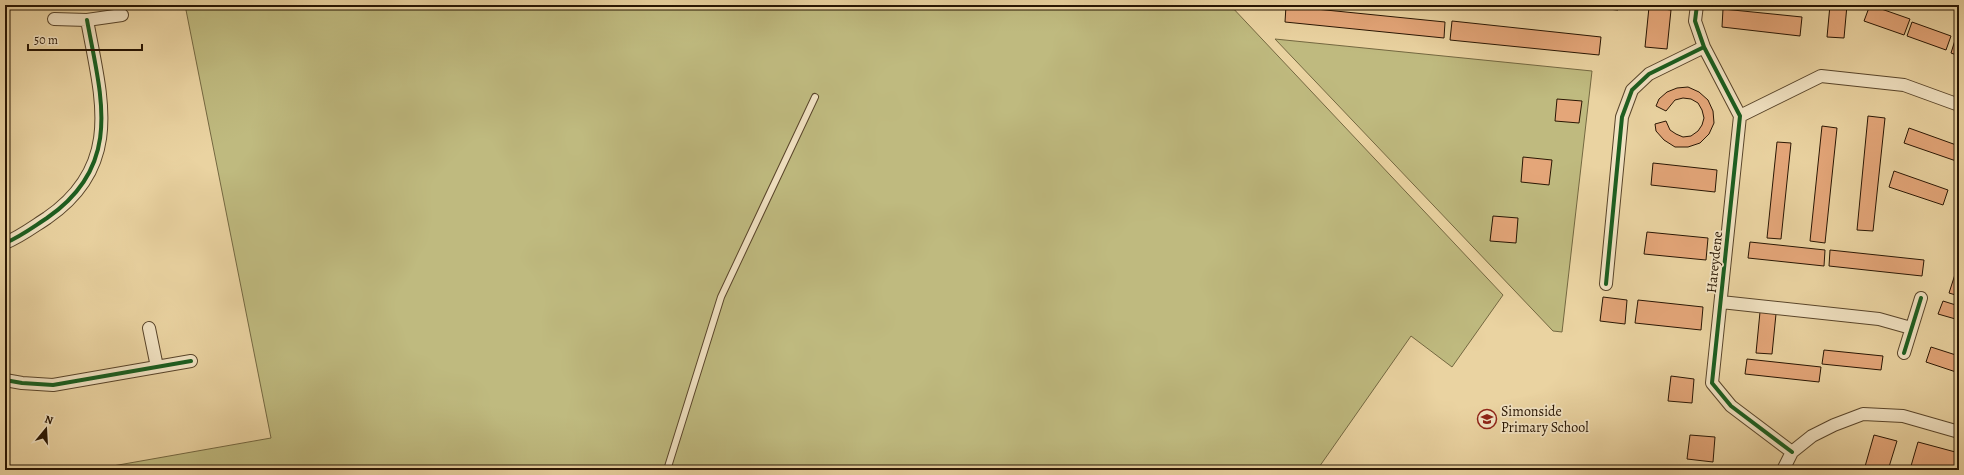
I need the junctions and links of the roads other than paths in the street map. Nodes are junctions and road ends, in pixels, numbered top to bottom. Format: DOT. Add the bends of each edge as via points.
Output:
graph roads {
  1 [pos="1697,5"];
  2 [pos="122,14"];
  3 [pos="54,19"];
  4 [pos="87,20"];
  5 [pos="1704,47"];
  6 [pos="815,97"];
  7 [pos="1959,105"];
  8 [pos="1740,116"];
  9 [pos="5,243"];
  10 [pos="1606,284"];
  11 [pos="1920,298"];
  12 [pos="1721,302"];
  13 [pos="149,328"];
  14 [pos="1911,328"];
  15 [pos="1904,353"];
  16 [pos="191,361"];
  17 [pos="156,367"];
  18 [pos="5,380"];
  19 [pos="1959,432"];
  20 [pos="1792,452"];
  21 [pos="667,470"];
  22 [pos="1783,470"];
  1 -- 5 [label="street" via="1696,21"];
  2 -- 4 [label="street"];
  3 -- 4 [label="street"];
  4 -- 9 [label="street" via="102,101 102,128 96,156 85,180 68,202 29,230"];
  5 -- 8 [label="street"];
  5 -- 10 [label="street" via="1649,74 1632,90 1622,117"];
  6 -- 21 [label="lane" via="721,297"];
  7 -- 8 [label="street" via="1904,86 1821,76"];
  8 -- 12 [label="street, Hareydene"];
  11 -- 14 [label="street"];
  12 -- 14 [label="street, Hareydene" via="1880,319"];
  12 -- 20 [label="street, Hareydene" via="1712,383 1732,406"];
  13 -- 17 [label="street"];
  14 -- 15 [label="street"];
  16 -- 17 [label="street"];
  17 -- 18 [label="street" via="53,385"];
  19 -- 20 [label="street" via="1903,416 1863,414 1812,436"];
  20 -- 22 [label="street"];
}
